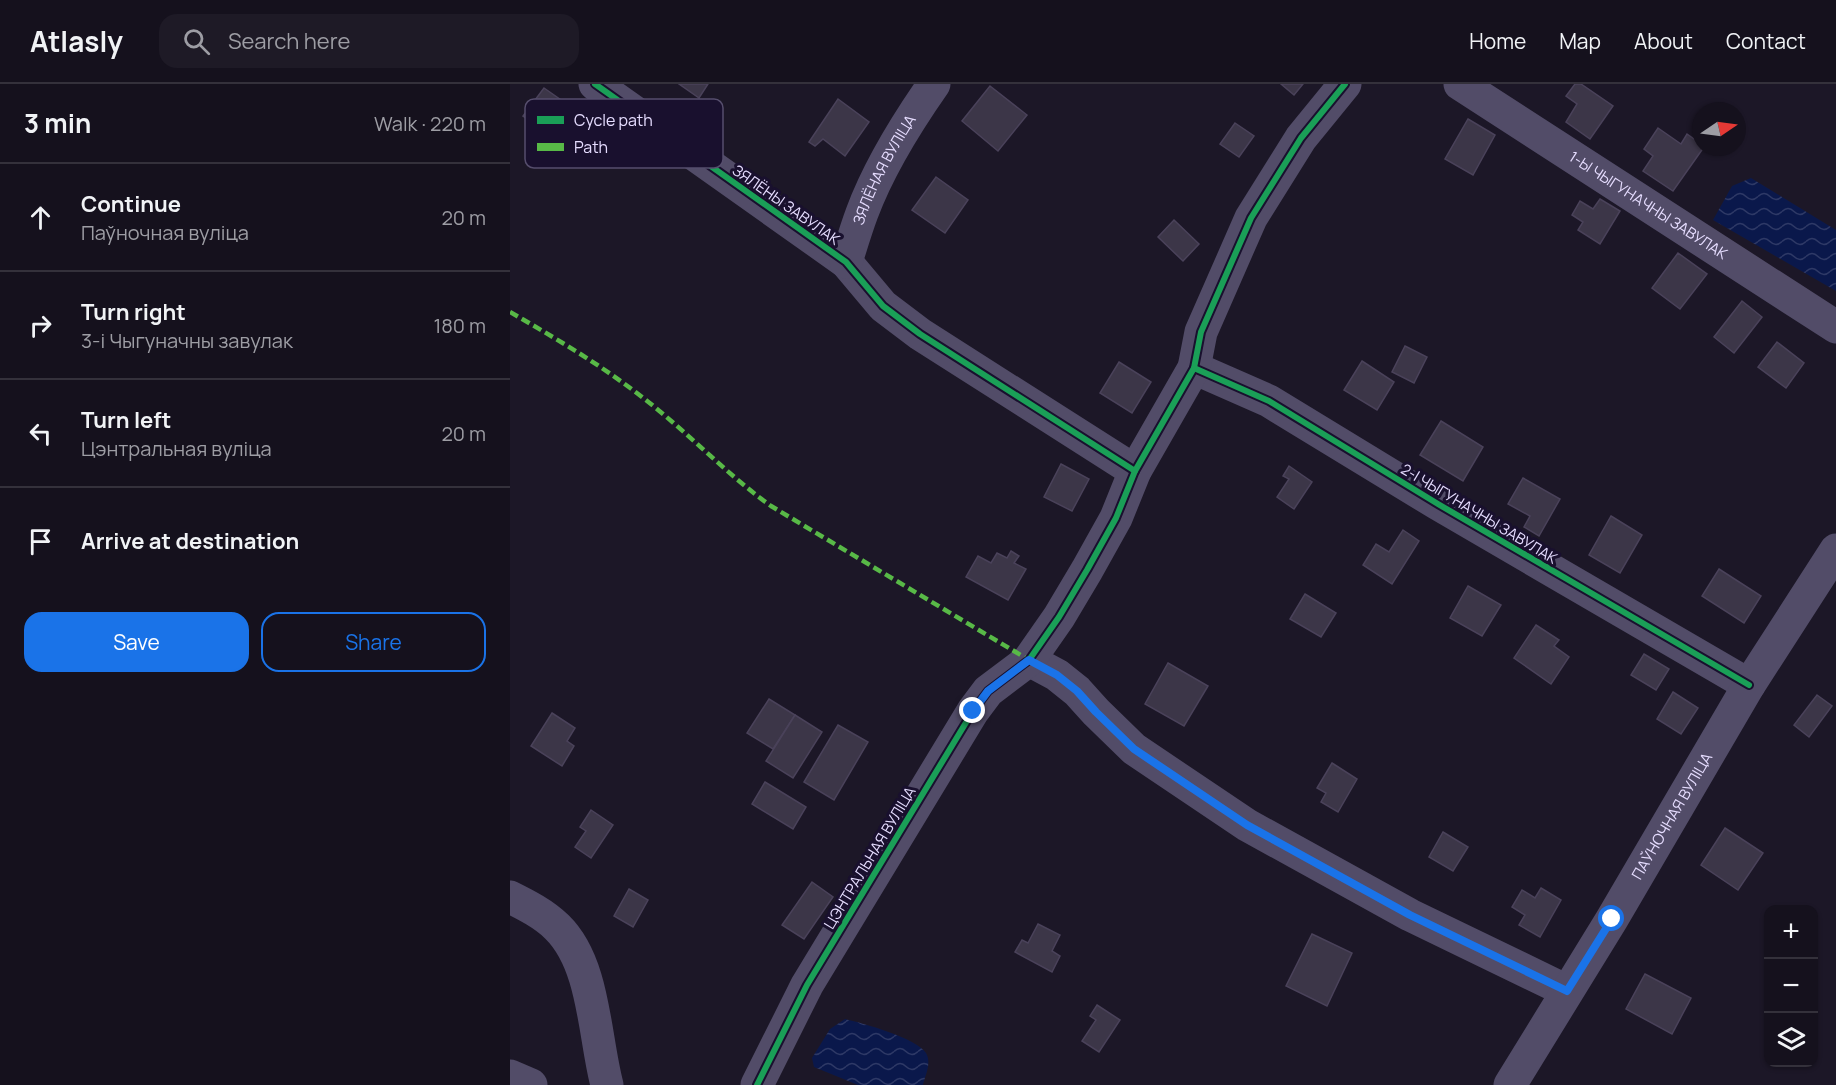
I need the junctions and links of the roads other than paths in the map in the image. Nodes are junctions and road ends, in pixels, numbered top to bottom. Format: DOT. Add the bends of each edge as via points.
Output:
graph roads {
  1 [pos="596,84"];
  2 [pos="934,84"];
  3 [pos="1345,84"];
  4 [pos="1460,84"];
  5 [pos="617,99"];
  6 [pos="714,168"];
  7 [pos="846,262"];
  8 [pos="1836,327"];
  9 [pos="1194,368"];
  10 [pos="1136,471"];
  11 [pos="1836,550"];
  12 [pos="1029,660"];
  13 [pos="1749,685"];
  14 [pos="510,897"];
  15 [pos="1567,991"];
  16 [pos="510,1076"];
  17 [pos="762,1084"];
  18 [pos="531,1085"];
  19 [pos="607,1085"];
  20 [pos="1510,1085"];
  1 -- 5 [label="street, ЗЯЛЁНЫ ЗАВУЛАК"];
  2 -- 7 [label="street, ЗЯЛЁНАЯ ВУЛІЦА" via="880,172"];
  3 -- 9 [label="street, ЦЭНТРАЛЬНАЯ ВУЛІЦА" via="1301,138 1251,218 1201,332"];
  4 -- 8 [label="street, 1-Ы ЧЫГУНАЧНЫ ЗАВУЛАК"];
  6 -- 7 [label="street, ЗЯЛЁНЫ ЗАВУЛАК"];
  7 -- 10 [label="street, ЗЯЛЁНЫ ЗАВУЛАК" via="883,306 920,334"];
  9 -- 10 [label="street, ЦЭНТРАЛЬНАЯ ВУЛІЦА"];
  9 -- 13 [label="street, 2-І ЧЫГУНАЧНЫ ЗАВУЛАК" via="1269,401"];
  10 -- 12 [label="street, ЦЭНТРАЛЬНАЯ ВУЛІЦА" via="1087,570"];
  11 -- 13 [label="street, ПАЎНОЧНАЯ ВУЛІЦА"];
  12 -- 15 [label="street" via="1077,691 1134,749 1247,825 1410,915"];
  12 -- 17 [label="street, ЦЭНТРАЛЬНАЯ ВУЛІЦА" via="988,691 973,711 807,985 774,1049"];
  13 -- 15 [label="street, ПАЎНОЧНАЯ ВУЛІЦА"];
  14 -- 19 [label="street" via="557,926 577,956 586,979"];
  15 -- 20 [label="street, ПАЎНОЧНАЯ ВУЛІЦА"];
  16 -- 18 [label="street"];
}
